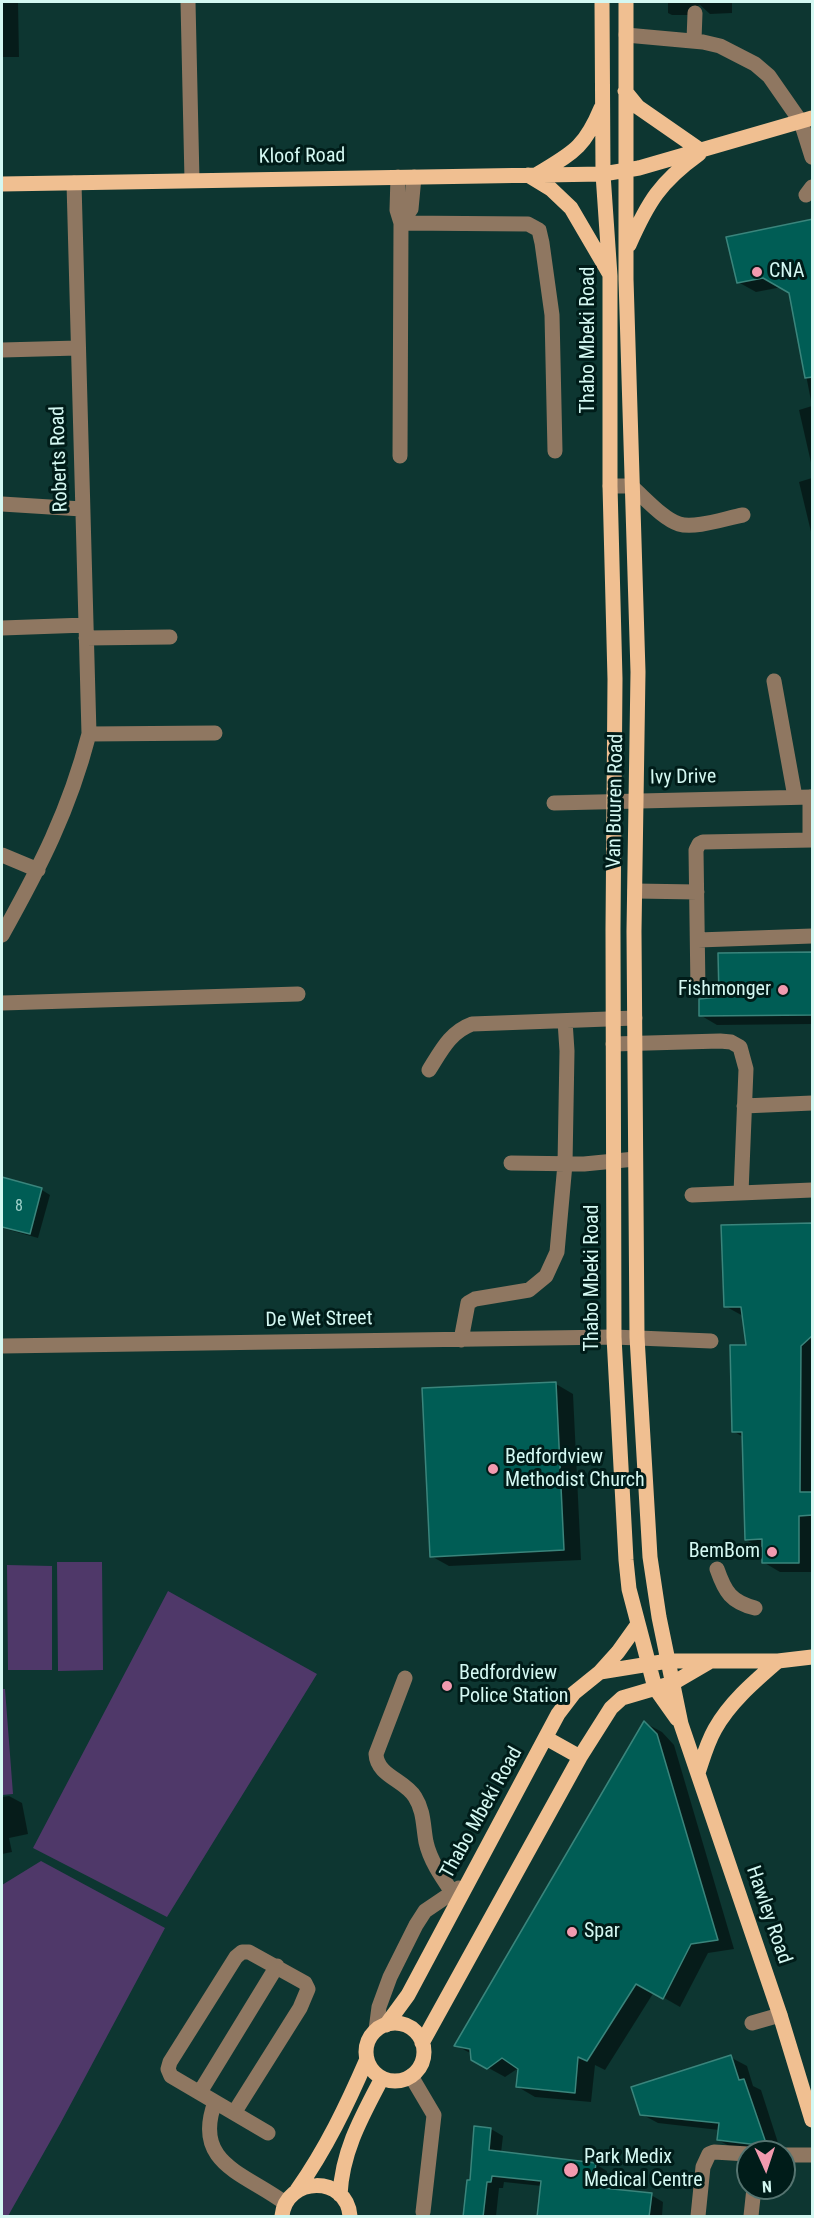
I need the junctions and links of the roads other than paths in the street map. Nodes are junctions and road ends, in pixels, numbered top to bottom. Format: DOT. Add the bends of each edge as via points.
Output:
graph roads {
  1 [pos="188,2"];
  2 [pos="602,2"];
  3 [pos="626,2"];
  4 [pos="695,13"];
  5 [pos="626,35"];
  6 [pos="694,40"];
  7 [pos="626,91"];
  8 [pos="603,103"];
  9 [pos="807,120"];
  10 [pos="704,149"];
  11 [pos="813,157"];
  12 [pos="626,171"];
  13 [pos="603,174"];
  14 [pos="532,175"];
  15 [pos="398,177"];
  16 [pos="414,177"];
  17 [pos="192,180"];
  18 [pos="74,183"];
  19 [pos="2,184"];
  20 [pos="401,224"];
  21 [pos="626,250"];
  22 [pos="610,276"];
  23 [pos="78,348"];
  24 [pos="2,350"];
  25 [pos="555,451"];
  26 [pos="400,456"];
  27 [pos="610,486"];
  28 [pos="631,486"];
  29 [pos="2,504"];
  30 [pos="82,509"];
  31 [pos="743,515"];
  32 [pos="2,628"];
  33 [pos="86,632"];
  34 [pos="170,637"];
  35 [pos="638,672"];
  36 [pos="615,679"];
  37 [pos="774,681"];
  38 [pos="215,733"];
  39 [pos="89,734"];
  40 [pos="806,797"];
  41 [pos="615,800"];
  42 [pos="637,800"];
  43 [pos="554,803"];
  44 [pos="811,840"];
  45 [pos="2,855"];
  46 [pos="38,870"];
  47 [pos="635,891"];
  48 [pos="697,892"];
  49 [pos="613,929"];
  50 [pos="2,935"];
  51 [pos="813,936"];
  52 [pos="698,940"];
  53 [pos="698,990"];
  54 [pos="298,994"];
  55 [pos="2,1003"];
  56 [pos="635,1018"];
  57 [pos="613,1019"];
  58 [pos="565,1021"];
  59 [pos="634,1043"];
  60 [pos="613,1044"];
  61 [pos="429,1070"];
  62 [pos="813,1103"];
  63 [pos="744,1106"];
  64 [pos="635,1159"];
  65 [pos="614,1161"];
  66 [pos="511,1163"];
  67 [pos="565,1164"];
  68 [pos="813,1190"];
  69 [pos="741,1193"];
  70 [pos="692,1195"];
  71 [pos="614,1337"];
  72 [pos="638,1337"];
  73 [pos="461,1340"];
  74 [pos="711,1341"];
  75 [pos="2,1346"];
  76 [pos="717,1569"];
  77 [pos="755,1608"];
  78 [pos="638,1624"];
  79 [pos="813,1657"];
  80 [pos="668,1661"];
  81 [pos="778,1661"];
  82 [pos="709,1662"];
  83 [pos="648,1665"];
  84 [pos="600,1672"];
  85 [pos="405,1678"];
  86 [pos="673,1683"];
  87 [pos="655,1688"];
  88 [pos="681,1724"];
  89 [pos="546,1738"];
  90 [pos="580,1757"];
  91 [pos="698,1773"];
  92 [pos="459,1888"];
  93 [pos="277,1966"];
  94 [pos="780,2015"];
  95 [pos="752,2023"];
  96 [pos="381,2028"];
  97 [pos="422,2043"];
  98 [pos="367,2059"];
  99 [pos="411,2076"];
  100 [pos="381,2078"];
  101 [pos="200,2092"];
  102 [pos="215,2102"];
  103 [pos="234,2113"];
  104 [pos="813,2120"];
  105 [pos="268,2133"];
  106 [pos="736,2153"];
  107 [pos="813,2154"];
  108 [pos="796,2155"];
  109 [pos="297,2190"];
  110 [pos="340,2195"];
  111 [pos="753,2200"];
  112 [pos="283,2210"];
  113 [pos="423,2212"];
  114 [pos="350,2217"];
  115 [pos="698,2217"];
  116 [pos="751,2217"];
  1 -- 17 [label="street"];
  2 -- 8 [label="main road, Thabo Mbeki Road"];
  3 -- 5 [label="main road, Thabo Mbeki Road"];
  4 -- 6 [label="street"];
  5 -- 6 [label="street"];
  5 -- 7 [label="main road, Thabo Mbeki Road"];
  6 -- 9 [label="street" via="720,46 755,64"];
  7 -- 10 [label="main road" via="638,107"];
  7 -- 12 [label="main road, Thabo Mbeki Road"];
  8 -- 13 [label="main road, Thabo Mbeki Road"];
  8 -- 14 [label="main road" via="580,146"];
  9 -- 10 [label="main road"];
  9 -- 11 [label="street"];
  10 -- 12 [label="main road"];
  10 -- 21 [label="main road" via="653,196"];
  12 -- 13 [label="main road, Kloof Road"];
  12 -- 21 [label="main road, Thabo Mbeki Road"];
  13 -- 14 [label="main road, Kloof Road"];
  13 -- 22 [label="main road, Thabo Mbeki Road"];
  14 -- 16 [label="main road, Kloof Road"];
  14 -- 22 [label="main road" via="571,208"];
  15 -- 16 [label="main road, Kloof Road"];
  15 -- 17 [label="main road, Kloof Road"];
  15 -- 20 [label="street" via="397,210"];
  16 -- 20 [label="street" via="411,209"];
  17 -- 18 [label="main road, Kloof Road"];
  18 -- 19 [label="main road, Kloof Road"];
  18 -- 23 [label="street, Roberts Road"];
  20 -- 25 [label="street" via="528,224 538,230 552,315"];
  20 -- 26 [label="street"];
  21 -- 28 [label="main road, Thabo Mbeki Road"];
  22 -- 27 [label="main road, Thabo Mbeki Road"];
  23 -- 24 [label="street"];
  23 -- 30 [label="street, Roberts Road"];
  27 -- 28 [label="street"];
  27 -- 36 [label="main road, Thabo Mbeki Road"];
  28 -- 31 [label="street" via="679,524"];
  28 -- 35 [label="main road, Thabo Mbeki Road"];
  29 -- 30 [label="street"];
  30 -- 33 [label="street, Roberts Road"];
  32 -- 33 [label="street"];
  33 -- 34 [label="street"];
  33 -- 39 [label="street, Roberts Road"];
  35 -- 42 [label="main road, Van Buuren Road"];
  36 -- 41 [label="main road, Van Buuren Road"];
  37 -- 40 [label="street"];
  38 -- 39 [label="street"];
  39 -- 46 [label="street, Roberts Road" via="68,805"];
  40 -- 42 [label="street, Ivy Drive"];
  40 -- 44 [label="street"];
  41 -- 42 [label="street, Ivy Drive"];
  41 -- 43 [label="street, Ivy Drive"];
  41 -- 49 [label="main road, Van Buuren Road"];
  42 -- 47 [label="main road, Van Buuren Road"];
  44 -- 48 [label="street" via="703,842 697,846"];
  45 -- 46 [label="street"];
  46 -- 50 [label="street, Roberts Road"];
  47 -- 48 [label="street"];
  47 -- 56 [label="main road, Van Buuren Road"];
  48 -- 52 [label="street"];
  49 -- 57 [label="main road, Thabo Mbeki Road"];
  51 -- 52 [label="street"];
  52 -- 53 [label="street"];
  54 -- 55 [label="street"];
  56 -- 57 [label="street"];
  56 -- 59 [label="main road"];
  57 -- 58 [label="street"];
  57 -- 60 [label="main road, Thabo Mbeki Road"];
  58 -- 61 [label="street" via="472,1024 460,1028"];
  58 -- 67 [label="street"];
  59 -- 60 [label="street"];
  59 -- 63 [label="street" via="731,1041 740,1047 746,1069"];
  59 -- 64 [label="main road"];
  60 -- 65 [label="main road, Thabo Mbeki Road"];
  62 -- 63 [label="street"];
  63 -- 69 [label="street"];
  64 -- 65 [label="street"];
  64 -- 72 [label="main road"];
  65 -- 67 [label="street"];
  65 -- 71 [label="main road, Thabo Mbeki Road"];
  66 -- 67 [label="street"];
  67 -- 73 [label="street" via="557,1252 546,1276 529,1290 468,1303"];
  68 -- 69 [label="street"];
  69 -- 70 [label="street"];
  71 -- 72 [label="street, De Wet Street"];
  71 -- 73 [label="street, De Wet Street"];
  71 -- 78 [label="main road, Thabo Mbeki Road" via="626,1560"];
  72 -- 74 [label="street, De Wet Street"];
  72 -- 80 [label="main road" via="650,1557"];
  73 -- 75 [label="street, De Wet Street"];
  76 -- 77 [label="street" via="739,1605"];
  78 -- 83 [label="main road"];
  78 -- 84 [label="main road, Thabo Mbeki Road"];
  79 -- 81 [label="main road"];
  80 -- 82 [label="main road"];
  80 -- 83 [label="main road"];
  80 -- 86 [label="main road, Hawley Road"];
  81 -- 82 [label="main road"];
  81 -- 91 [label="main road" via="728,1710 714,1731"];
  82 -- 86 [label="main road"];
  83 -- 84 [label="main road"];
  83 -- 87 [label="main road, Hawley Road"];
  84 -- 89 [label="main road, Thabo Mbeki Road" via="574,1693"];
  85 -- 92 [label="street" via="376,1762 414,1794 421,1808 430,1856"];
  86 -- 87 [label="main road"];
  86 -- 88 [label="main road, Hawley Road"];
  87 -- 88 [label="main road, Hawley Road"];
  87 -- 90 [label="main road" via="622,1698 611,1708"];
  88 -- 91 [label="main road, Hawley Road"];
  89 -- 90 [label="main road"];
  89 -- 92 [label="main road, Thabo Mbeki Road"];
  90 -- 97 [label="main road"];
  91 -- 94 [label="main road, Hawley Road"];
  92 -- 96 [label="main road, Thabo Mbeki Road" via="408,1995"];
  92 -- 96 [label="street" via="425,1911 416,1925 379,2007"];
  93 -- 101 [label="street"];
  93 -- 101 [label="street" via="249,1952 236,1957 170,2062 171,2076"];
  93 -- 103 [label="street" via="305,1983 308,1989"];
  94 -- 95 [label="street"];
  94 -- 104 [label="main road, Hawley Road"];
  96 -- 97 [label="main road" via="395,2023 412,2029"];
  96 -- 98 [label="main road" via="367,2043"];
  97 -- 99 [label="main road" via="422,2062"];
  98 -- 100 [label="main road"];
  98 -- 109 [label="main road" via="338,2121"];
  99 -- 100 [label="main road" via="401,2080"];
  99 -- 113 [label="street" via="434,2115"];
  100 -- 110 [label="main road" via="348,2146"];
  101 -- 102 [label="street"];
  102 -- 103 [label="street"];
  102 -- 112 [label="street" via="208,2128 215,2152"];
  103 -- 105 [label="street"];
  106 -- 115 [label="street" via="709,2154 703,2167"];
  107 -- 108 [label="street"];
  109 -- 110 [label="main road" via="327,2186"];
  109 -- 112 [label="main road"];
  110 -- 114 [label="main road"];
  111 -- 116 [label="street"];
}
